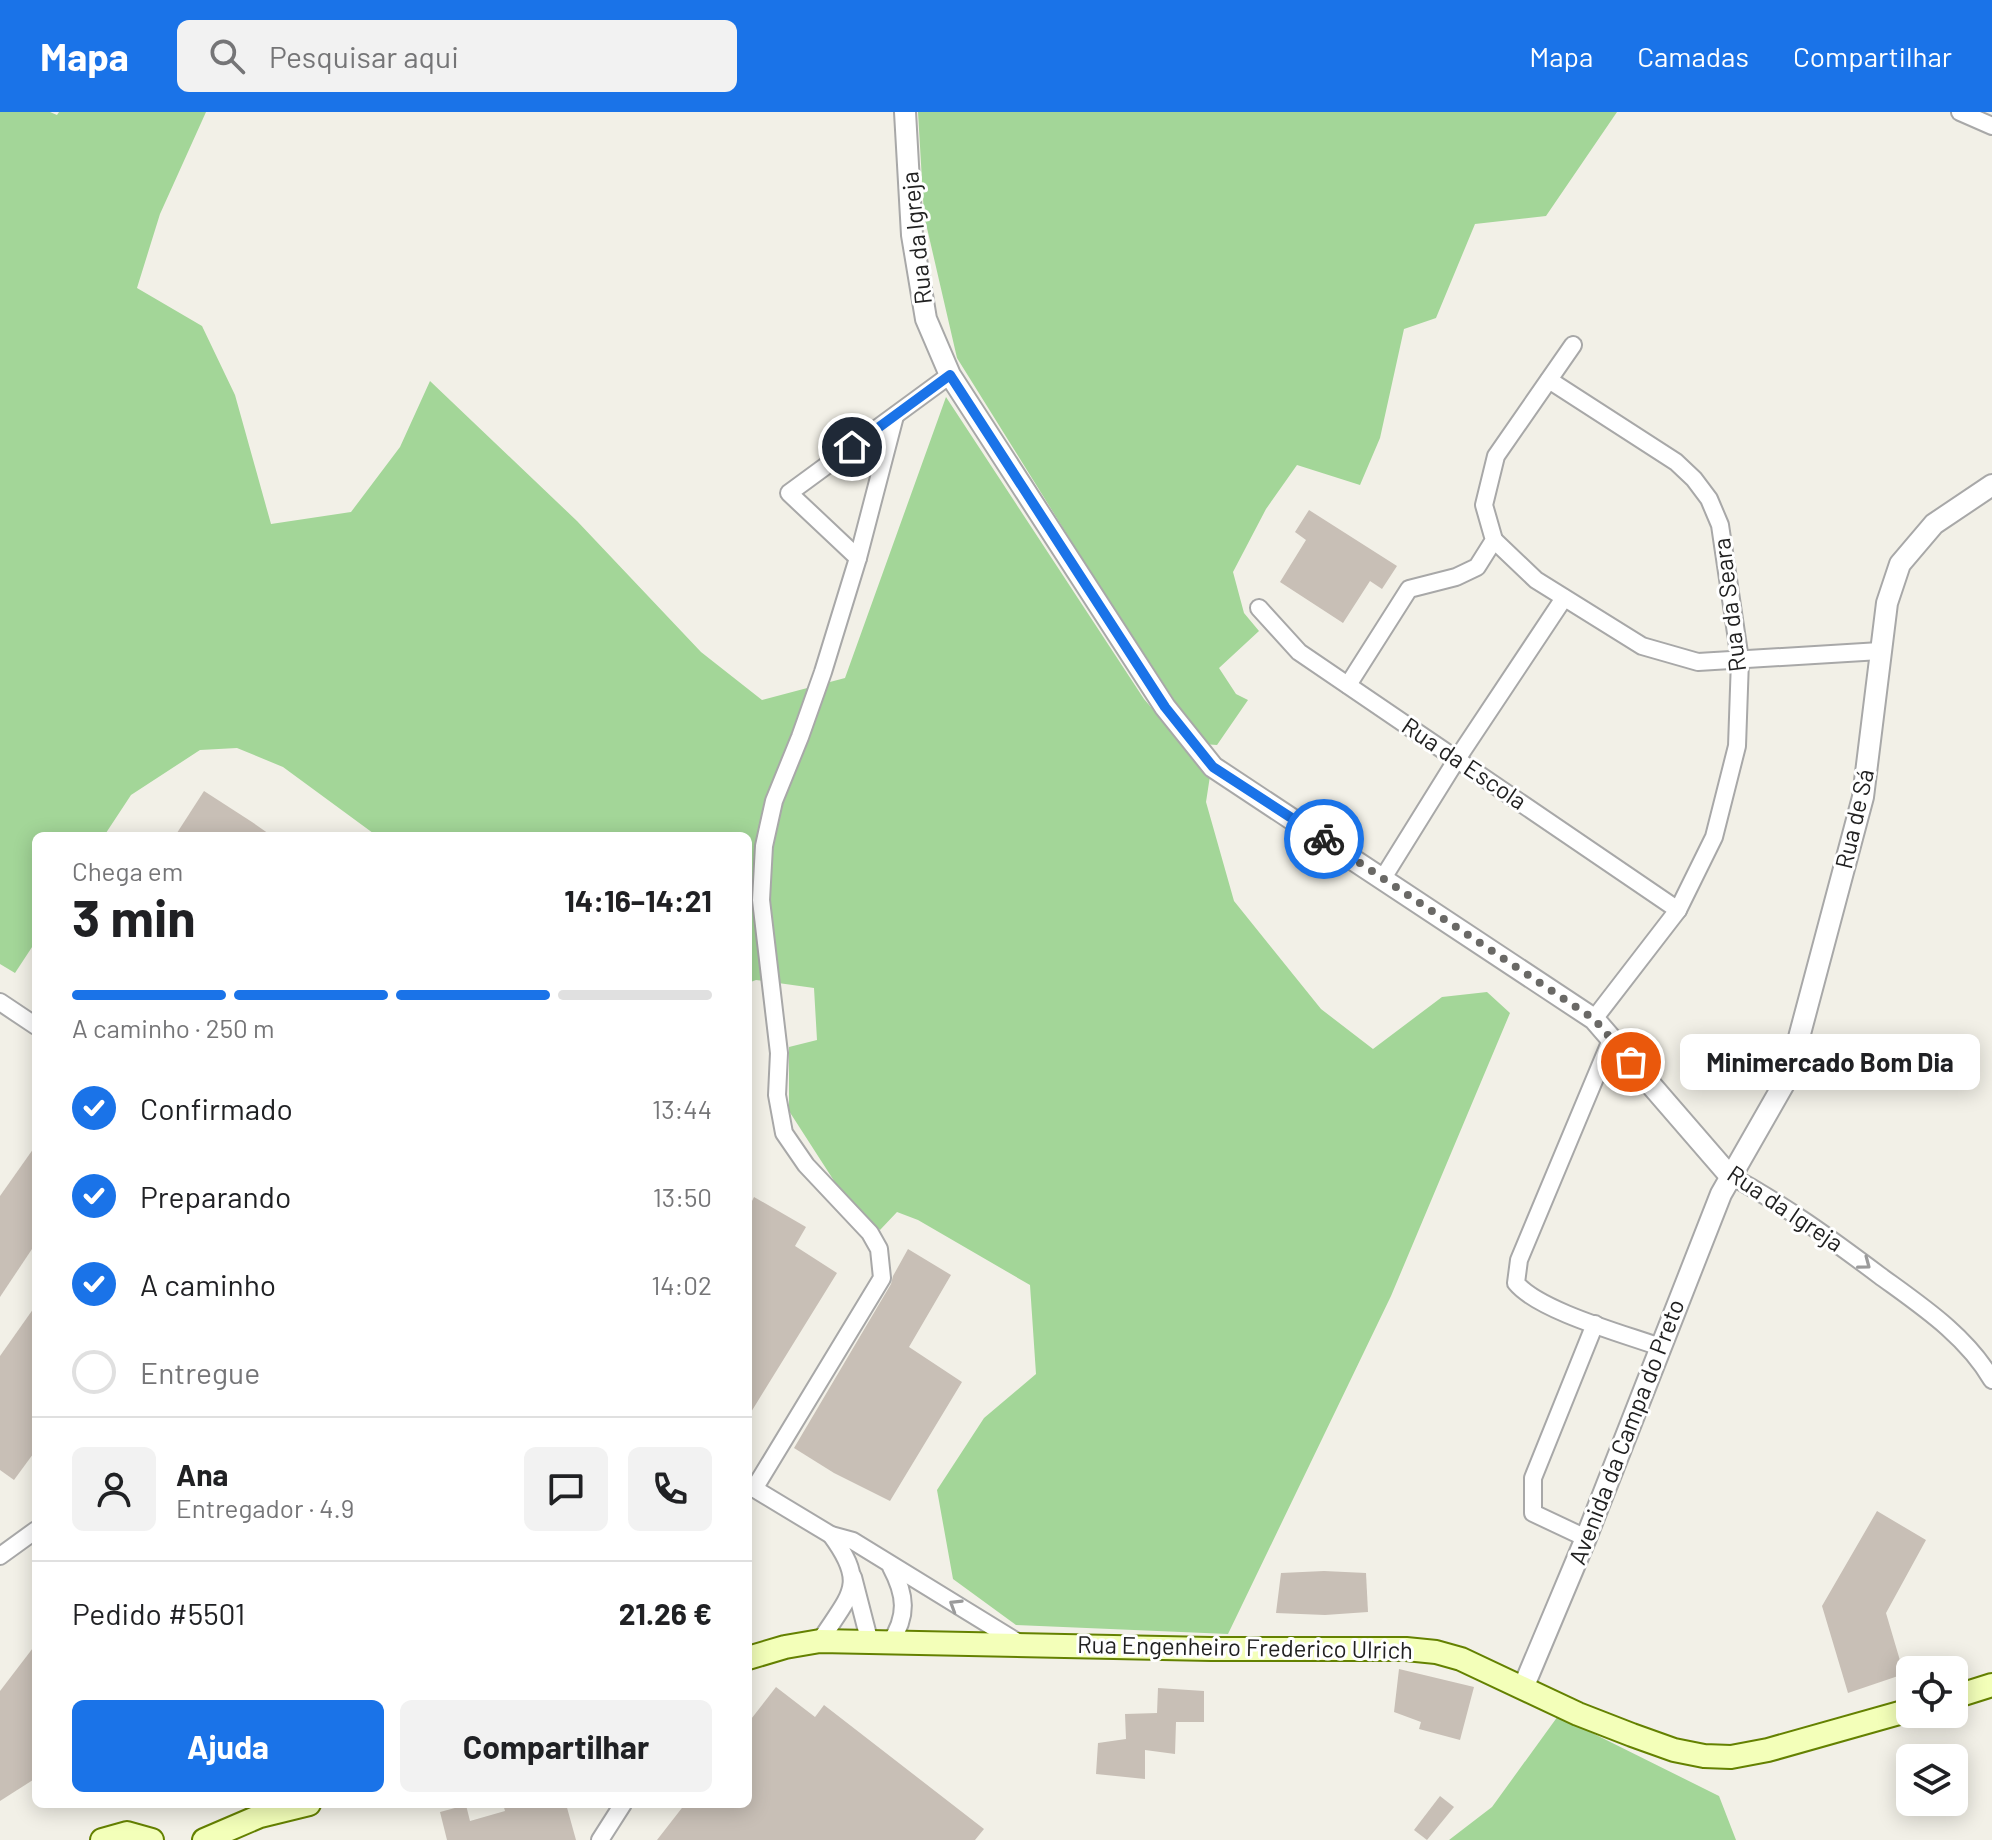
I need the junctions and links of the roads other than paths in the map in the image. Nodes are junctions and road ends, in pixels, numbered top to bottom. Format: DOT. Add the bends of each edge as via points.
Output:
graph roads {
  1 [pos="905,112"];
  2 [pos="1960,112"];
  3 [pos="1992,126"];
  4 [pos="1573,345"];
  5 [pos="950,375"];
  6 [pos="1549,380"];
  7 [pos="895,416"];
  8 [pos="1992,485"];
  9 [pos="1494,540"];
  10 [pos="858,558"];
  11 [pos="1564,598"];
  12 [pos="1259,608"];
  13 [pos="1880,651"];
  14 [pos="1740,660"];
  15 [pos="1348,685"];
  16 [pos="1457,759"];
  17 [pos="1383,878"];
  18 [pos="1678,910"];
  19 [pos="0,1002"];
  20 [pos="1594,1019"];
  21 [pos="32,1023"];
  22 [pos="1611,1040"];
  23 [pos="1729,1175"];
  24 [pos="1595,1324"];
  25 [pos="1660,1347"];
  26 [pos="1991,1377"];
  27 [pos="752,1485"];
  28 [pos="752,1488"];
  29 [pos="32,1533"];
  30 [pos="831,1535"];
  31 [pos="1586,1538"];
  32 [pos="0,1556"];
  33 [pos="890,1564"];
  34 [pos="853,1576"];
  35 [pos="820,1641"];
  36 [pos="880,1643"];
  37 [pos="1022,1644"];
  38 [pos="752,1657"];
  39 [pos="1992,1685"];
  40 [pos="1523,1688"];
  41 [pos="1968,1693"];
  42 [pos="1896,1714"];
  43 [pos="293,1808"];
  44 [pos="620,1808"];
  45 [pos="210,1838"];
  46 [pos="102,1840"];
  47 [pos="152,1840"];
  48 [pos="600,1840"];
  1 -- 5 [label="street, Rua da Igreja" via="912,235 923,305"];
  2 -- 3 [label="street"];
  4 -- 6 [label="street"];
  5 -- 7 [label="street"];
  5 -- 17 [label="street, Rua da Igreja" via="1165,707 1213,767"];
  6 -- 9 [label="street" via="1496,456 1484,505"];
  6 -- 14 [label="street, Rua da Seara" via="1676,462 1709,499 1720,525"];
  7 -- 10 [label="street"];
  7 -- 10 [label="street" via="789,493"];
  8 -- 13 [label="street, Rua de Sá" via="1934,524 1900,564"];
  9 -- 11 [label="street" via="1536,580"];
  9 -- 15 [label="street" via="1477,567 1409,589"];
  10 -- 27 [label="street" via="774,801 764,846 761,900 784,1133 806,1165 870,1233 879,1249 882,1278"];
  11 -- 14 [label="street" via="1642,646 1698,662"];
  11 -- 16 [label="street"];
  12 -- 15 [label="street, Rua da Escola" via="1299,652"];
  13 -- 14 [label="street"];
  13 -- 23 [label="street, Rua de Sá" via="1863,797 1789,1075"];
  14 -- 18 [label="street, Rua da Seara" via="1737,746 1729,783 1714,837"];
  15 -- 16 [label="street, Rua da Escola"];
  16 -- 17 [label="street"];
  16 -- 18 [label="street, Rua da Escola"];
  17 -- 20 [label="street, Rua da Igreja"];
  18 -- 20 [label="street, Rua da Seara"];
  19 -- 21 [label="street"];
  20 -- 22 [label="street, Rua da Igreja"];
  22 -- 23 [label="street, Rua da Igreja"];
  22 -- 24 [label="street" via="1519,1260 1516,1283 1525,1294"];
  23 -- 25 [label="street, Avenida da Campa do Preto"];
  23 -- 26 [label="street, Rua da Igreja, one-way" via="1820,1231 1944,1323"];
  24 -- 25 [label="street"];
  24 -- 31 [label="street" via="1533,1478 1533,1513"];
  25 -- 31 [label="street, Avenida da Campa do Preto"];
  28 -- 30 [label="street"];
  29 -- 32 [label="street"];
  30 -- 33 [label="street" via="853,1541"];
  30 -- 34 [label="street"];
  31 -- 40 [label="street, Avenida da Campa do Preto"];
  33 -- 36 [label="street" via="902,1589 904,1610 898,1631"];
  37 -- 33 [label="street, one-way"];
  34 -- 35 [label="street" via="847,1600"];
  34 -- 36 [label="street"];
  35 -- 36 [label="main road, Rua Engenheiro Frederico Ulrich"];
  35 -- 38 [label="main road, Rua Engenheiro Frederico Ulrich"];
  36 -- 37 [label="main road, Rua Engenheiro Frederico Ulrich"];
  37 -- 40 [label="main road, Rua Engenheiro Frederico Ulrich" via="1406,1649 1461,1659"];
  39 -- 41 [label="main road"];
  40 -- 42 [label="main road, Rua Engenheiro Frederico Ulrich" via="1632,1735 1704,1756 1768,1750"];
  43 -- 45 [label="main road"];
  44 -- 48 [label="street"];
  46 -- 47 [label="main road" via="127,1833"];
}
